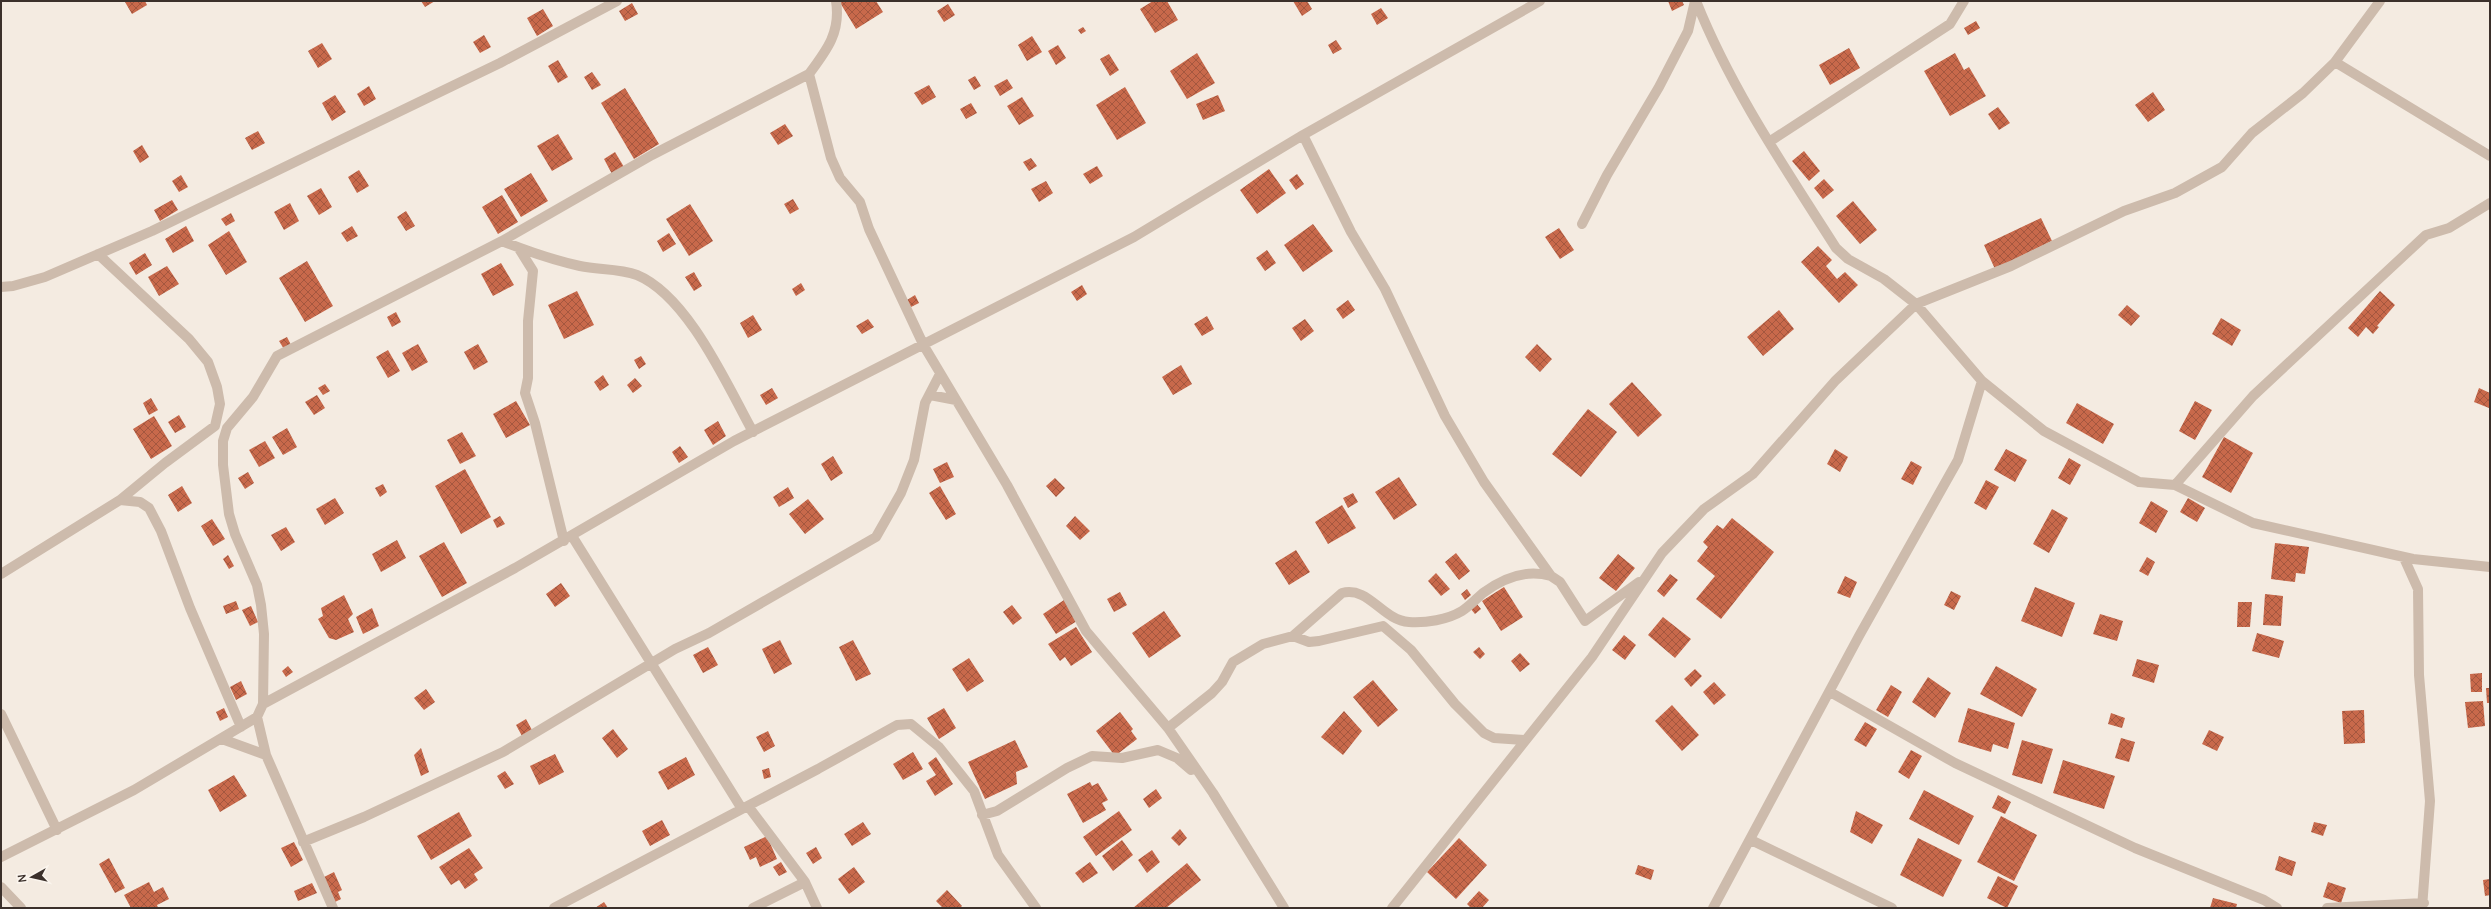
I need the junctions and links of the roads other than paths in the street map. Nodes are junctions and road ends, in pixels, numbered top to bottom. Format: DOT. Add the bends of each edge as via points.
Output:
graph roads {
  1 [pos="617,1"];
  2 [pos="836,1"];
  3 [pos="1540,1"];
  4 [pos="1695,1"];
  5 [pos="1964,1"];
  6 [pos="2380,1"];
  7 [pos="2335,62"];
  8 [pos="809,74"];
  9 [pos="1303,135"];
  10 [pos="1769,142"];
  11 [pos="2490,156"];
  12 [pos="2490,203"];
  13 [pos="1582,224"];
  14 [pos="502,241"];
  15 [pos="518,247"];
  16 [pos="98,254"];
  17 [pos="1,286"];
  18 [pos="1916,304"];
  19 [pos="924,346"];
  20 [pos="940,374"];
  21 [pos="1982,381"];
  22 [pos="930,395"];
  23 [pos="956,400"];
  24 [pos="215,426"];
  25 [pos="227,428"];
  26 [pos="752,432"];
  27 [pos="2174,485"];
  28 [pos="120,500"];
  29 [pos="568,538"];
  30 [pos="2404,558"];
  31 [pos="2490,567"];
  32 [pos="1,574"];
  33 [pos="1551,576"];
  34 [pos="1645,577"];
  35 [pos="1292,636"];
  36 [pos="653,664"];
  37 [pos="1830,692"];
  38 [pos="263,704"];
  39 [pos="1,714"];
  40 [pos="257,717"];
  41 [pos="241,727"];
  42 [pos="1168,728"];
  43 [pos="222,739"];
  44 [pos="1524,740"];
  45 [pos="266,755"];
  46 [pos="1213,793"];
  47 [pos="745,808"];
  48 [pos="982,815"];
  49 [pos="58,830"];
  50 [pos="1751,840"];
  51 [pos="303,842"];
  52 [pos="1,857"];
  53 [pos="805,882"];
  54 [pos="1,887"];
  55 [pos="2423,905"];
  56 [pos="21,908"];
  57 [pos="333,908"];
  58 [pos="554,908"];
  59 [pos="753,908"];
  60 [pos="817,908"];
  61 [pos="1036,908"];
  62 [pos="1284,908"];
  63 [pos="1392,908"];
  64 [pos="1713,908"];
  65 [pos="1892,908"];
  66 [pos="2277,908"];
  67 [pos="2327,908"];
  1 -- 16 [label="street" via="500,63 152,231"];
  2 -- 8 [label="street" via="839,17 835,31"];
  3 -- 9 [label="street"];
  4 -- 10 [label="street" via="1721,56"];
  4 -- 13 [label="street" via="1688,31"];
  5 -- 10 [label="street" via="1950,24"];
  6 -- 7 [label="street"];
  7 -- 11 [label="street"];
  7 -- 18 [label="street" via="2252,133 2222,167 2192,185 2124,211 2011,266"];
  8 -- 14 [label="street" via="652,155"];
  8 -- 19 [label="street" via="831,158 840,178 860,202 870,230"];
  9 -- 19 [label="street" via="1134,237"];
  9 -- 33 [label="street" via="1351,232 1385,289 1445,416 1484,482"];
  10 -- 18 [label="street" via="1836,248 1848,259 1884,279"];
  12 -- 27 [label="street" via="2449,228 2426,235 2253,396"];
  14 -- 15 [label="street"];
  14 -- 25 [label="street" via="277,356 253,397"];
  15 -- 26 [label="street" via="581,266 628,272 656,287 694,327"];
  15 -- 29 [label="street" via="533,272 528,321 528,378 525,393"];
  16 -- 17 [label="street" via="45,277 13,286"];
  16 -- 24 [label="street" via="189,339 208,362 220,404"];
  18 -- 21 [label="street"];
  18 -- 34 [label="street" via="1836,380 1754,474 1704,509 1662,553"];
  19 -- 20 [label="street"];
  19 -- 26 [label="street"];
  20 -- 22 [label="street"];
  20 -- 23 [label="street"];
  21 -- 27 [label="street" via="2050,435 2139,482"];
  21 -- 37 [label="street" via="1958,460"];
  22 -- 23 [label="street"];
  22 -- 36 [label="street" via="925,403 914,460 901,493 876,537 709,633 675,649"];
  23 -- 42 [label="street" via="1007,485 1086,631"];
  24 -- 25 [label="street"];
  24 -- 28 [label="street"];
  25 -- 38 [label="street" via="223,441 223,465 229,514 257,585 261,604 264,634"];
  26 -- 29 [label="street"];
  27 -- 30 [label="street" via="2253,523"];
  28 -- 32 [label="street"];
  28 -- 41 [label="street" via="140,502 149,508 161,531 190,608"];
  29 -- 36 [label="street"];
  29 -- 38 [label="street"];
  30 -- 31 [label="street"];
  30 -- 55 [label="street" via="2418,589 2419,675 2430,800"];
  33 -- 34 [label="street" via="1560,582 1585,621"];
  33 -- 35 [label="street" via="1540,573 1514,576 1484,592 1455,615 1426,622 1392,618 1366,596 1356,592 1342,593"];
  34 -- 44 [label="street" via="1592,657"];
  35 -- 42 [label="street" via="1267,642 1233,662 1222,682"];
  35 -- 44 [label="street" via="1309,642 1319,641 1383,626 1391,630 1411,650 1455,704 1484,733 1494,738"];
  36 -- 47 [label="street"];
  36 -- 51 [label="street" via="504,752 364,817"];
  37 -- 50 [label="street"];
  37 -- 66 [label="street" via="1955,763 2135,848 2264,900"];
  38 -- 40 [label="street"];
  39 -- 49 [label="street"];
  40 -- 41 [label="street"];
  40 -- 45 [label="street"];
  41 -- 43 [label="street"];
  42 -- 46 [label="street"];
  43 -- 45 [label="street"];
  43 -- 49 [label="street"];
  44 -- 63 [label="street"];
  45 -- 51 [label="street"];
  46 -- 48 [label="street" via="1186,764 1158,750 1122,758 1092,756 1067,768 997,811"];
  46 -- 62 [label="street"];
  47 -- 48 [label="street" via="879,734 897,725 911,724 939,747 974,791"];
  47 -- 53 [label="street"];
  47 -- 58 [label="street"];
  48 -- 61 [label="street" via="998,855"];
  49 -- 52 [label="street"];
  50 -- 64 [label="street"];
  50 -- 65 [label="street"];
  51 -- 57 [label="street"];
  53 -- 59 [label="street"];
  53 -- 60 [label="street"];
  54 -- 56 [label="street"];
  55 -- 67 [label="street"];
}
